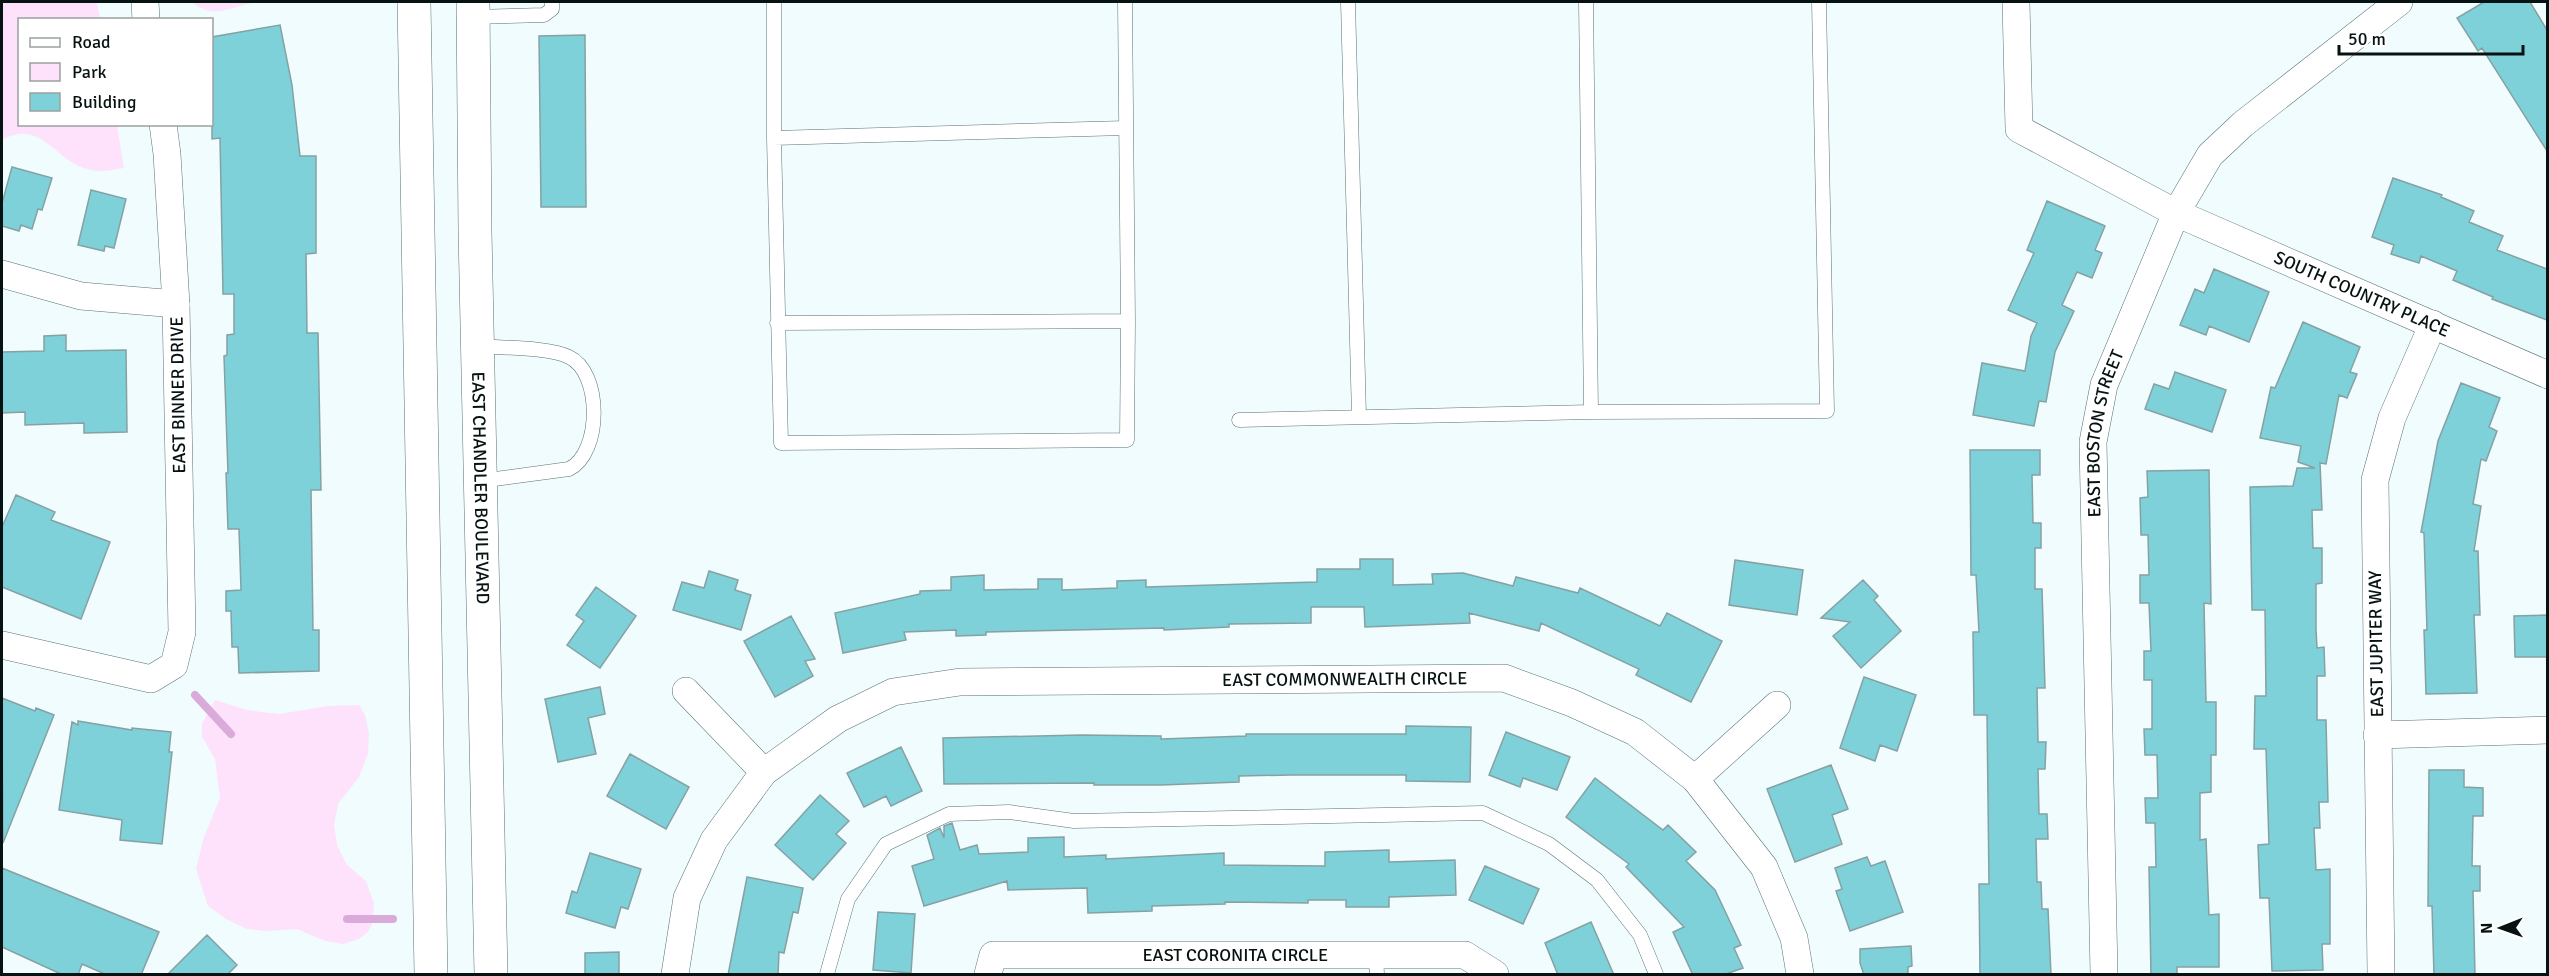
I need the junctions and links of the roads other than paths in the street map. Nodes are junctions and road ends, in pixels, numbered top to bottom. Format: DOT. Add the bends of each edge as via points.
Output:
graph roads {
  1 [pos="145,2"];
  2 [pos="414,2"];
  3 [pos="552,2"];
  4 [pos="774,2"];
  5 [pos="1125,2"];
  6 [pos="1348,2"];
  7 [pos="1586,2"];
  8 [pos="1819,2"];
  9 [pos="2016,2"];
  10 [pos="2399,2"];
  11 [pos="473,9"];
  12 [pos="146,18"];
  13 [pos="163,126"];
  14 [pos="1125,128"];
  15 [pos="774,138"];
  16 [pos="2176,213"];
  17 [pos="2,274"];
  18 [pos="176,304"];
  19 [pos="1128,321"];
  20 [pos="777,323"];
  21 [pos="2433,324"];
  22 [pos="478,346"];
  23 [pos="2547,375"];
  24 [pos="1591,412"];
  25 [pos="1359,416"];
  26 [pos="1239,420"];
  27 [pos="480,481"];
  28 [pos="2,645"];
  29 [pos="687,691"];
  30 [pos="1777,705"];
  31 [pos="2547,730"];
  32 [pos="2377,735"];
  33 [pos="764,772"];
  34 [pos="1695,779"];
  35 [pos="1377,965"];
  36 [pos="431,975"];
  37 [pos="491,975"];
  38 [pos="675,975"];
  39 [pos="827,975"];
  40 [pos="988,975"];
  41 [pos="1495,975"];
  42 [pos="1656,975"];
  43 [pos="1800,975"];
  44 [pos="2104,975"];
  45 [pos="2381,975"];
  1 -- 12 [label="street"];
  2 -- 36 [label="main road"];
  3 -- 11 [label="lane" via="552,9 544,15"];
  4 -- 15 [label="lane"];
  5 -- 14 [label="lane"];
  6 -- 25 [label="lane"];
  7 -- 24 [label="lane"];
  8 -- 24 [label="lane" via="1827,411"];
  9 -- 16 [label="street" via="2019,129"];
  10 -- 16 [label="street, EAST BOSTON STREET" via="2243,124 2210,155"];
  11 -- 22 [label="main road, EAST CHANDLER BOULEVARD"];
  13 -- 18 [label="street, EAST BINNER DRIVE"];
  14 -- 15 [label="lane"];
  14 -- 19 [label="lane"];
  15 -- 20 [label="lane"];
  16 -- 21 [label="street, SOUTH COUNTRY PLACE"];
  16 -- 44 [label="street, EAST BOSTON STREET" via="2104,385 2093,442"];
  17 -- 18 [label="street" via="81,296"];
  18 -- 28 [label="street, EAST BINNER DRIVE" via="182,632 174,665 150,679"];
  19 -- 20 [label="lane"];
  19 -- 20 [label="lane" via="1127,440 805,443 781,443"];
  21 -- 23 [label="street, SOUTH COUNTRY PLACE"];
  21 -- 32 [label="street, EAST JUPITER WAY" via="2392,418 2374,480"];
  22 -- 27 [label="main road, EAST CHANDLER BOULEVARD"];
  22 -- 27 [label="lane" via="569,356 578,363 589,383 593,421 593,437 577,465"];
  24 -- 25 [label="lane"];
  25 -- 26 [label="lane"];
  27 -- 37 [label="main road, EAST CHANDLER BOULEVARD"];
  29 -- 33 [label="street"];
  30 -- 34 [label="street"];
  31 -- 32 [label="street"];
  32 -- 45 [label="street, EAST JUPITER WAY"];
  33 -- 34 [label="street, EAST COMMONWEALTH CIRCLE" via="838,719 892,692 960,682 1504,678 1635,732"];
  33 -- 38 [label="street, EAST COMMONWEALTH CIRCLE" via="714,840 687,898"];
  34 -- 43 [label="street, EAST COMMONWEALTH CIRCLE" via="1764,867 1794,938"];
  35 -- 40 [label="street, EAST CORONITA CIRCLE" via="993,955"];
  35 -- 41 [label="street, EAST CORONITA CIRCLE" via="1465,955"];
  39 -- 42 [label="lane" via="848,899 886,844 949,814 1009,812 1074,821 1483,813 1549,844 1597,880 1640,934"];
}
